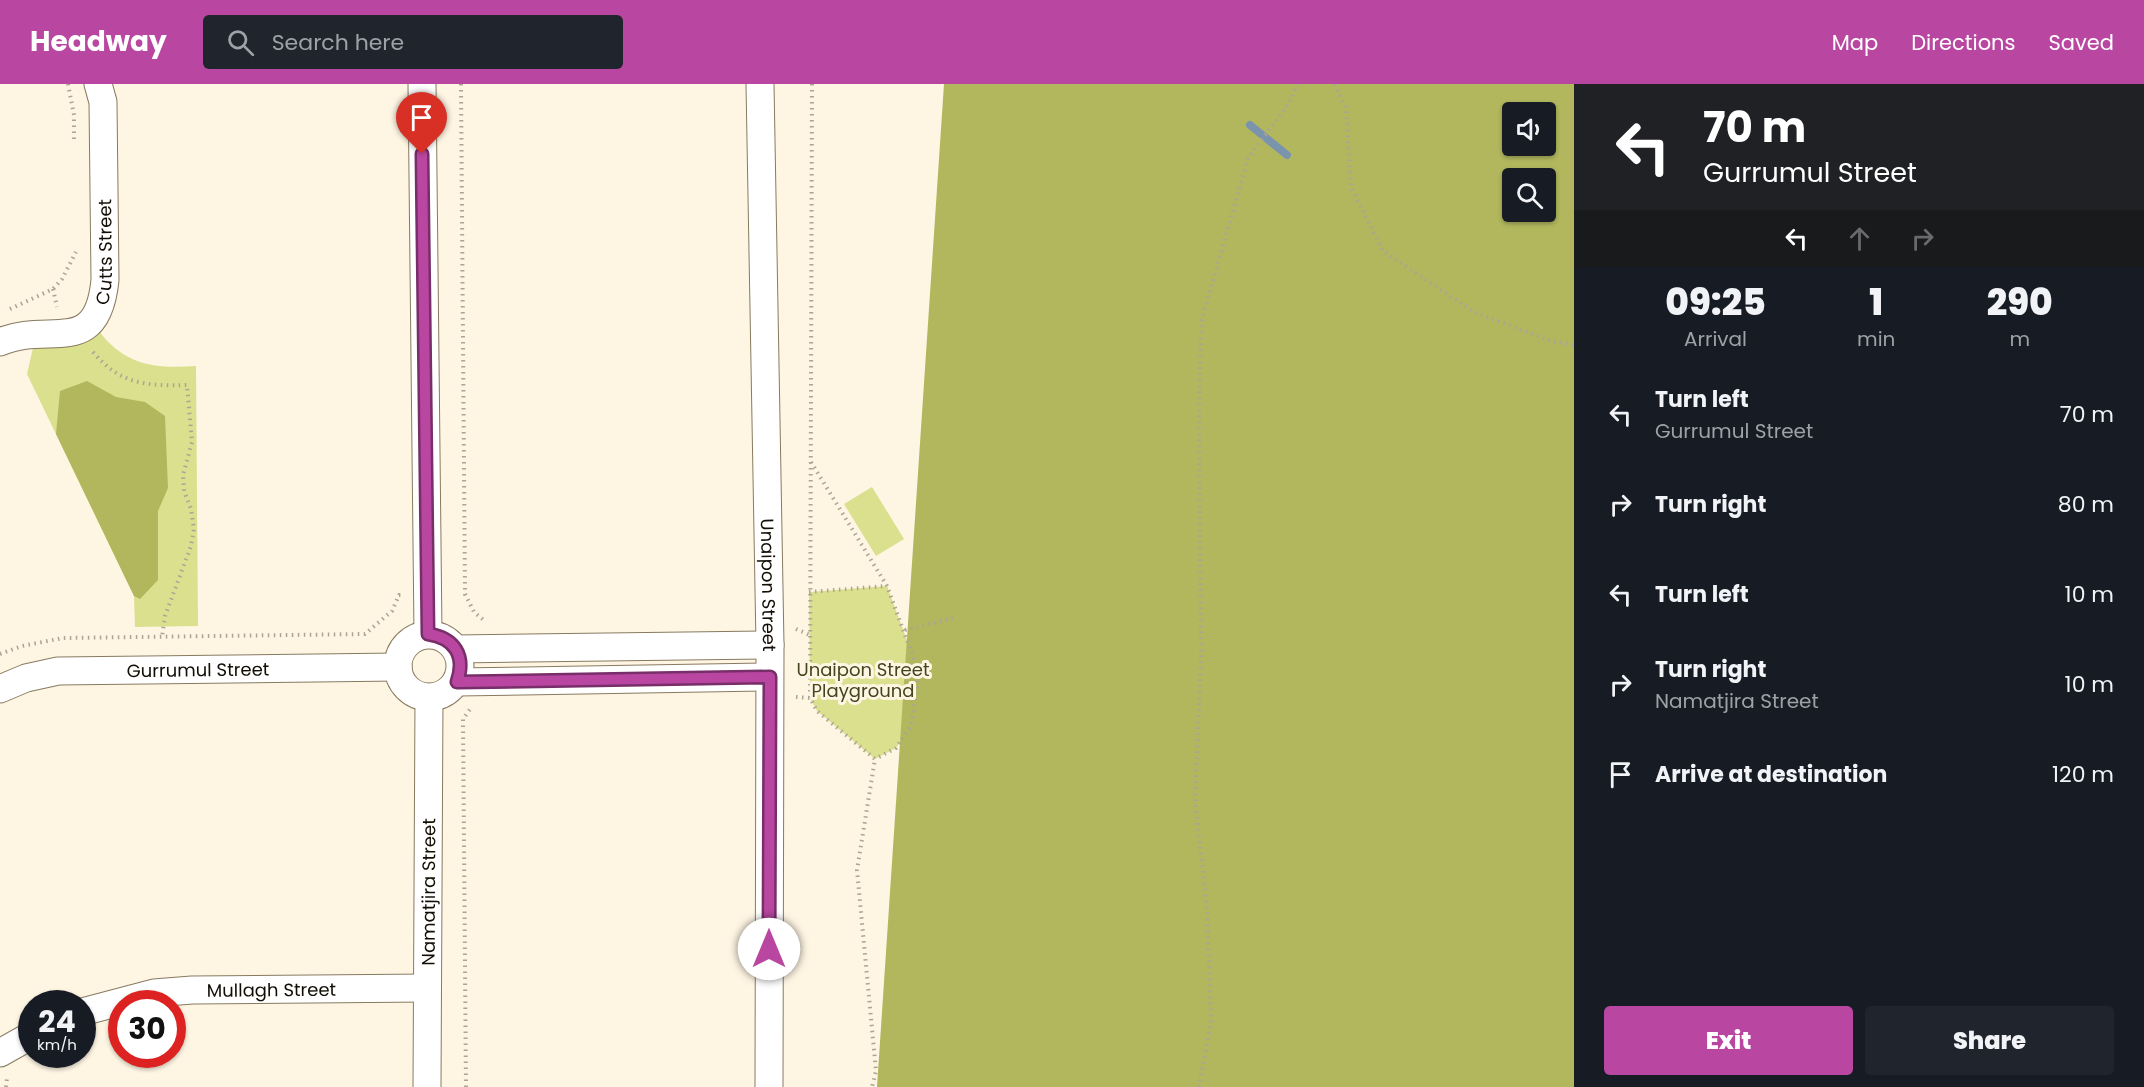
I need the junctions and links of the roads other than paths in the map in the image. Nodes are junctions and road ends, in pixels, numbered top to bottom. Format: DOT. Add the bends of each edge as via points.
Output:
graph roads {
  1 [pos="98,84"];
  2 [pos="422,84"];
  3 [pos="760,84"];
  4 [pos="0,342"];
  5 [pos="428,634"];
  6 [pos="770,645"];
  7 [pos="456,648"];
  8 [pos="398,667"];
  9 [pos="770,677"];
  10 [pos="457,682"];
  11 [pos="0,689"];
  12 [pos="429,698"];
  13 [pos="427,988"];
  14 [pos="96,1008"];
  15 [pos="18,1043"];
  16 [pos="0,1053"];
  17 [pos="427,1087"];
  18 [pos="769,1087"];
  1 -- 4 [label="street, Cutts Street" via="103,102 103,300 96,316 79,331 17,336"];
  2 -- 5 [label="street"];
  3 -- 6 [label="street, Unaipon Street"];
  5 -- 7 [label="street" via="439,636"];
  5 -- 8 [label="street" via="410,641 399,657"];
  6 -- 7 [label="street"];
  6 -- 9 [label="street, Unaipon Street"];
  7 -- 10 [label="street" via="461,665"];
  8 -- 11 [label="street, Gurrumul Street" via="58,671"];
  8 -- 12 [label="street" via="404,685"];
  9 -- 10 [label="street"];
  9 -- 18 [label="street, Unaipon Street"];
  10 -- 12 [label="street" via="440,696"];
  12 -- 13 [label="street, Namatjira Street"];
  13 -- 14 [label="street, Mullagh Street" via="192,990 154,993"];
  13 -- 17 [label="street, Namatjira Street"];
  15 -- 16 [label="street"];
}
